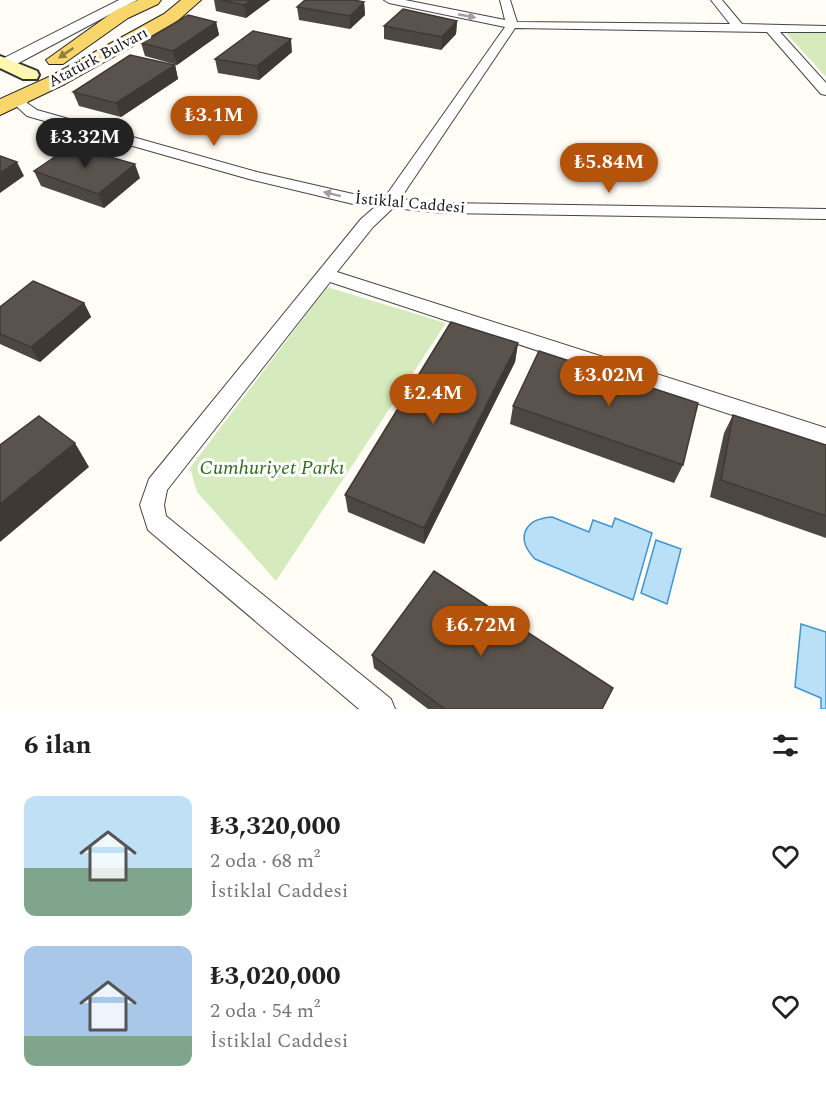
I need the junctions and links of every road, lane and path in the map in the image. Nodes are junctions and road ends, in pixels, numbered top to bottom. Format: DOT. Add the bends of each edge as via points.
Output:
graph roads {
  1 [pos="130,0"];
  2 [pos="152,0"];
  3 [pos="159,0"];
  4 [pos="184,0"];
  5 [pos="192,0"];
  6 [pos="389,0"];
  7 [pos="505,0"];
  8 [pos="716,0"];
  9 [pos="512,25"];
  10 [pos="739,28"];
  11 [pos="770,28"];
  12 [pos="826,29"];
  13 [pos="93,34"];
  14 [pos="133,38"];
  15 [pos="2,63"];
  16 [pos="27,85"];
  17 [pos="826,91"];
  18 [pos="0,94"];
  19 [pos="0,108"];
  20 [pos="390,202"];
  21 [pos="826,214"];
  22 [pos="327,275"];
  23 [pos="826,437"];
  24 [pos="381,709"];
  1 -- 15 [label="street"];
  2 -- 13 [label="main road, Atatürk Bulvarı"];
  3 -- 4 [label="main road" via="157,5 170,7"];
  5 -- 14 [label="main road, Atatürk Bulvarı" via="170,18"];
  6 -- 9 [label="street, one-way"];
  7 -- 9 [label="street"];
  8 -- 10 [label="street"];
  9 -- 10 [label="street"];
  9 -- 20 [label="street"];
  10 -- 11 [label="street"];
  11 -- 12 [label="street"];
  11 -- 17 [label="street"];
  13 -- 14 [label="main road" via="127,22 140,26"];
  13 -- 16 [label="main road, Atatürk Bulvarı, one-way"];
  14 -- 16 [label="main road, Atatürk Bulvarı" via="58,80"];
  15 -- 16 [label="main road"];
  16 -- 18 [label="main road, Atatürk Bulvarı"];
  16 -- 19 [label="main road, Atatürk Bulvarı"];
  20 -- 16 [label="street, İstiklal Caddesi, one-way" via="352,199 254,176 32,113 20,103"];
  20 -- 21 [label="street, İstiklal Caddesi" via="454,208"];
  20 -- 22 [label="street" via="367,223"];
  22 -- 23 [label="street"];
  22 -- 24 [label="street" via="157,486 152,505 156,522"];
}
